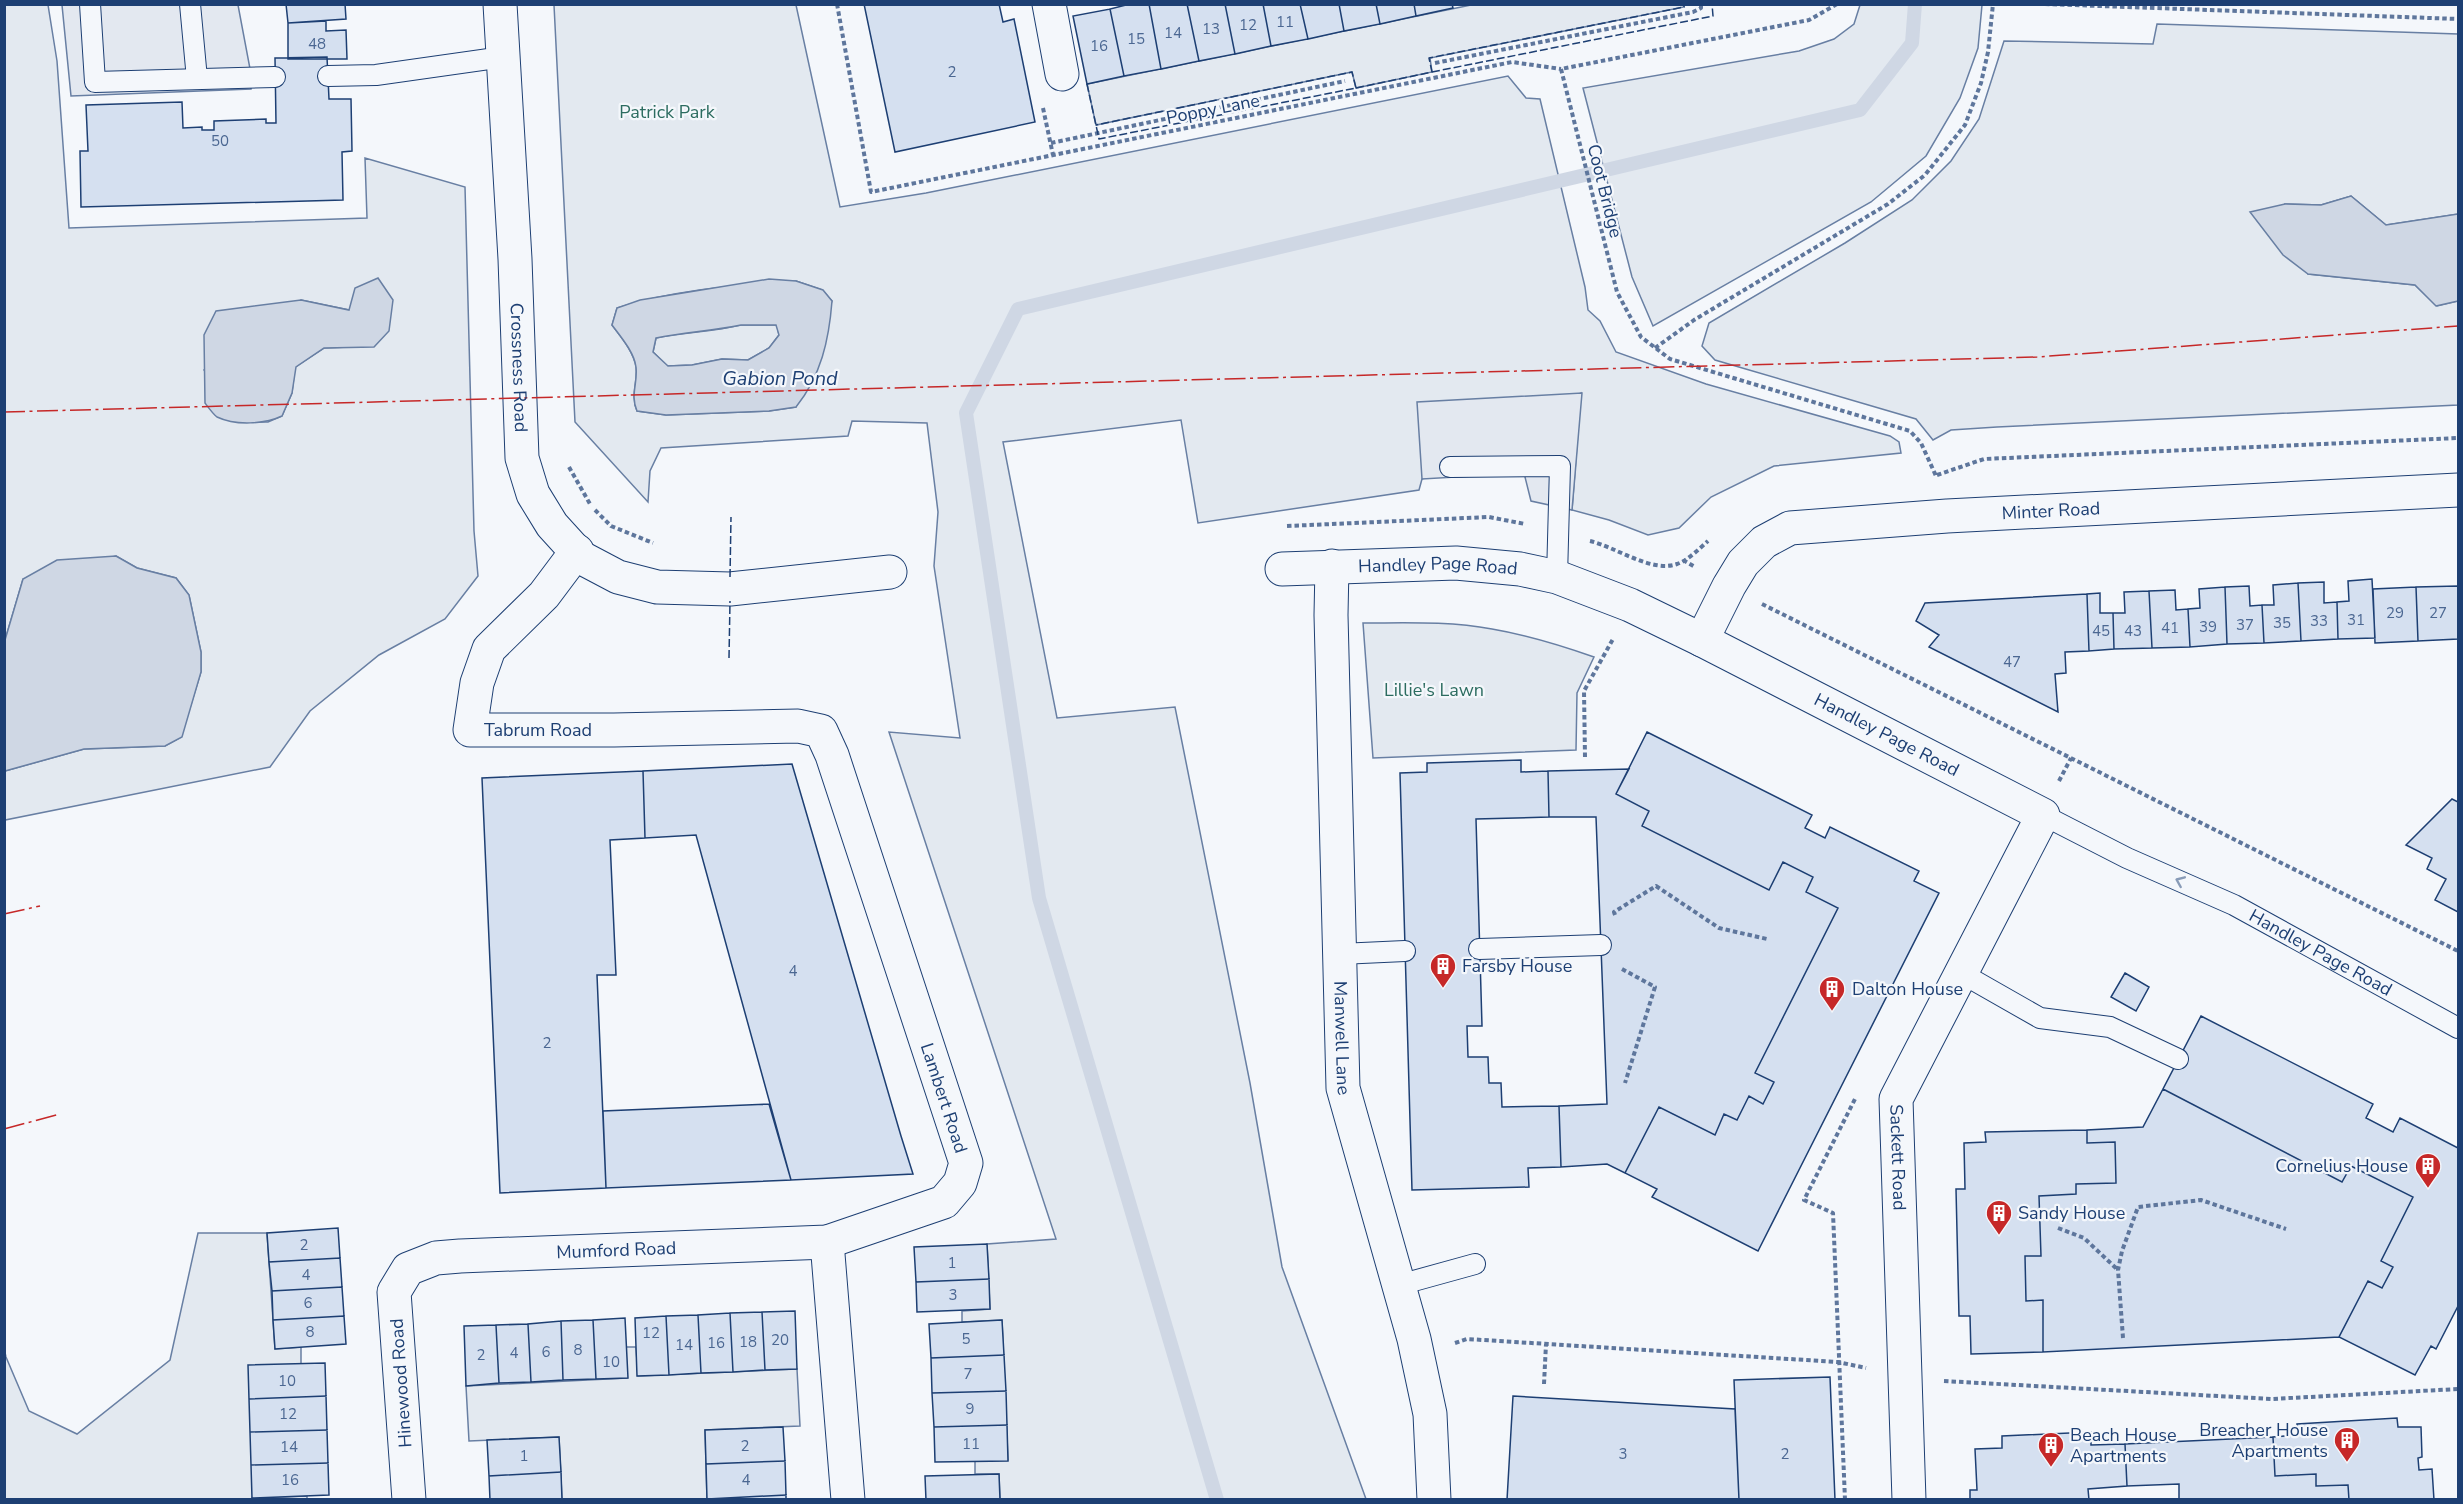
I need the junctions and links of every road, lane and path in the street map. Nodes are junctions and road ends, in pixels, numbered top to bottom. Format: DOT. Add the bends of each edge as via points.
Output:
graph roads {
  1 [pos="90,4"];
  2 [pos="190,4"];
  3 [pos="500,4"];
  4 [pos="837,4"];
  5 [pos="1049,4"];
  6 [pos="1701,4"];
  7 [pos="1838,4"];
  8 [pos="1993,4"];
  9 [pos="2045,4"];
  10 [pos="2075,5"];
  11 [pos="2458,19"];
  12 [pos="503,57"];
  13 [pos="1435,63"];
  14 [pos="1561,69"];
  15 [pos="1062,74"];
  16 [pos="328,76"];
  17 [pos="275,77"];
  18 [pos="197,79"];
  19 [pos="1345,81"];
  20 [pos="1053,155"];
  21 [pos="1655,348"];
  22 [pos="2458,438"];
  23 [pos="565,459"];
  24 [pos="1450,467"];
  25 [pos="1936,476"];
  26 [pos="1927,478"];
  27 [pos="2458,490"];
  28 [pos="1433,520"];
  29 [pos="1281,527"];
  30 [pos="661,545"];
  31 [pos="576,551"];
  32 [pos="1332,566"];
  33 [pos="1282,569"];
  34 [pos="890,572"];
  35 [pos="1557,577"];
  36 [pos="1760,603"];
  37 [pos="1616,631"];
  38 [pos="1702,640"];
  39 [pos="821,731"];
  40 [pos="1585,757"];
  41 [pos="2043,815"];
  42 [pos="1616,923"];
  43 [pos="1767,939"];
  44 [pos="1601,945"];
  45 [pos="1479,949"];
  46 [pos="1406,951"];
  47 [pos="2458,951"];
  48 [pos="1340,954"];
  49 [pos="1620,968"];
  50 [pos="1961,973"];
  51 [pos="2458,1028"];
  52 [pos="2178,1059"];
  53 [pos="1624,1083"];
  54 [pos="2058,1228"];
  55 [pos="2286,1229"];
  56 [pos="828,1242"];
  57 [pos="1475,1264"];
  58 [pos="408,1269"];
  59 [pos="2118,1270"];
  60 [pos="1399,1285"];
  61 [pos="2123,1338"];
  62 [pos="1546,1344"];
  63 [pos="1544,1384"];
  64 [pos="409,1500"];
  65 [pos="848,1500"];
  66 [pos="1434,1500"];
  67 [pos="1909,1500"];
  1 -- 18 [label="lane" via="95,82"];
  2 -- 18 [label="lane"];
  3 -- 12 [label="street, Crossness Road"];
  4 -- 20 [label="path, Poppy Lane" via="871,192"];
  5 -- 15 [label="street"];
  6 -- 13 [label="path" via="1693,12"];
  7 -- 14 [label="path, Poppy Lane" via="1809,20"];
  8 -- 21 [label="path" via="1981,83 1965,125 1924,175 1888,204 1694,320"];
  9 -- 10 [label="path"];
  10 -- 11 [label="path"];
  12 -- 16 [label="lane" via="376,75"];
  12 -- 31 [label="street, Crossness Road" via="522,458 533,494 552,525"];
  14 -- 20 [label="path, Poppy Lane" via="1512,62"];
  14 -- 21 [label="path, Coot Bridge" via="1617,292 1641,337"];
  17 -- 18 [label="lane"];
  19 -- 20 [label="path" via="1051,142"];
  21 -- 25 [label="path, Coot Bridge" via="1670,359 1910,431 1921,443"];
  22 -- 25 [label="path" via="1984,459"];
  23 -- 30 [label="path" via="588,502 611,526"];
  24 -- 35 [label="lane" via="1560,466"];
  25 -- 26 [label="path"];
  27 -- 38 [label="street, Minter Road" via="1947,516 1790,528 1764,542 1743,563"];
  28 -- 29 [label="path"];
  31 -- 34 [label="street, Crossness Road" via="618,577 657,587 730,589"];
  31 -- 39 [label="street, Tabrum Road" via="544,595 489,649 477,682 470,730 798,726"];
  32 -- 33 [label="street, Handley Page Road"];
  32 -- 35 [label="street, Handley Page Road" via="1456,563"];
  32 -- 48 [label="street, Manwell Lane"];
  35 -- 38 [label="street, Handley Page Road" via="1629,605"];
  36 -- 47 [label="path"];
  37 -- 40 [label="path" via="1584,691"];
  38 -- 41 [label="street, Handley Page Road"];
  39 -- 56 [label="street, Lambert Road" via="966,1164 960,1183 944,1202"];
  41 -- 50 [label="street, Sackett Road"];
  51 -- 41 [label="lane, Handley Page Road, one-way" via="2234,905 2118,854"];
  42 -- 43 [label="path" via="1614,912 1656,886 1719,928"];
  44 -- 45 [label="lane"];
  46 -- 48 [label="lane"];
  48 -- 60 [label="street, Manwell Lane" via="1343,1088"];
  49 -- 53 [label="path" via="1655,987"];
  50 -- 52 [label="lane" via="2040,1018 2110,1027"];
  50 -- 67 [label="street, Sackett Road" via="1896,1099"];
  54 -- 59 [label="path" via="2084,1238"];
  55 -- 59 [label="path" via="2201,1200 2138,1207"];
  56 -- 58 [label="street, Mumford Road" via="460,1256 436,1258"];
  56 -- 65 [label="street"];
  57 -- 60 [label="lane"];
  58 -- 64 [label="street, Hinewood Road" via="394,1292"];
  59 -- 61 [label="path"];
  60 -- 66 [label="street, Manwell Lane" via="1430,1414"];
  62 -- 63 [label="path"];
}
